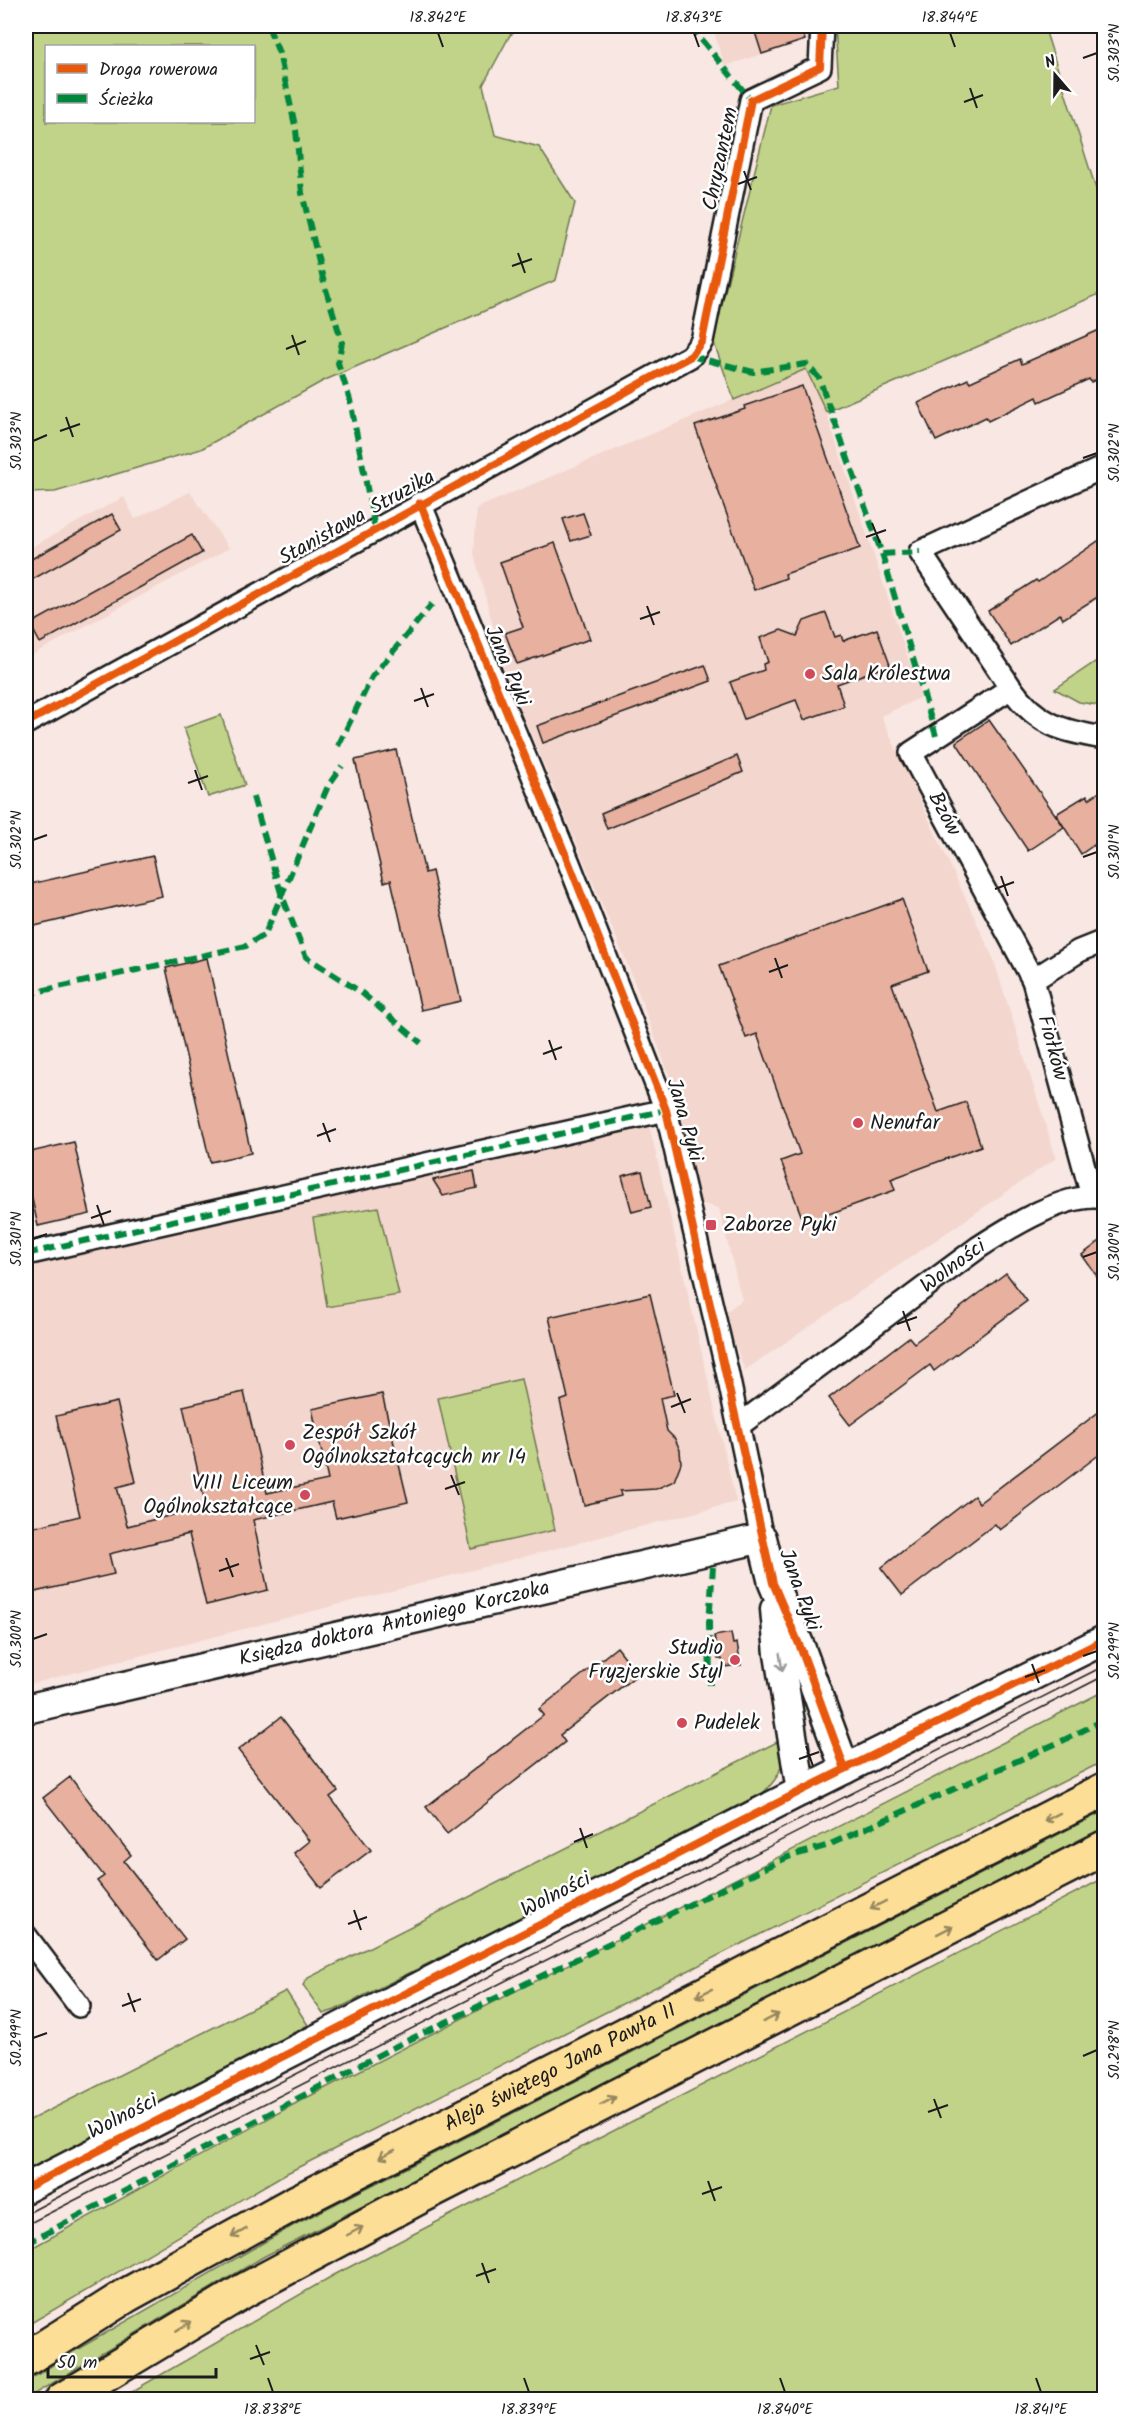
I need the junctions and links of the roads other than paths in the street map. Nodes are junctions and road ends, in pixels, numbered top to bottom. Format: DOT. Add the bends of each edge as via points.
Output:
graph roads {
  1 [pos="822,26"];
  2 [pos="702,341"];
  3 [pos="1104,467"];
  4 [pos="420,503"];
  5 [pos="1011,688"];
  6 [pos="26,723"];
  7 [pos="1104,738"];
  8 [pos="1104,941"];
  9 [pos="1033,980"];
  10 [pos="666,1110"];
  11 [pos="1098,1197"];
  12 [pos="1060,1205"];
  13 [pos="26,1254"];
  14 [pos="738,1426"];
  15 [pos="762,1538"];
  16 [pos="773,1583"];
  17 [pos="1104,1640"];
  18 [pos="26,1709"];
  19 [pos="845,1769"];
  20 [pos="1104,1790"];
  21 [pos="801,1791"];
  22 [pos="1104,1848"];
  23 [pos="26,1936"];
  24 [pos="80,2006"];
  25 [pos="26,2188"];
  26 [pos="26,2359"];
  27 [pos="62,2400"];
  1 -- 2 [label="street, Chryzantem" via="820,67 751,100"];
  2 -- 4 [label="street, Stanisława Struzika" via="692,356"];
  3 -- 5 [label="street" via="920,552"];
  4 -- 6 [label="street, Stanisława Struzika"];
  4 -- 10 [label="street, Jana Pyki" via="569,862"];
  5 -- 7 [label="street" via="1026,709 1045,722"];
  5 -- 9 [label="street, Bzów" via="911,753"];
  8 -- 9 [label="street" via="1079,951"];
  9 -- 11 [label="street, Fiołków"];
  10 -- 13 [label="street"];
  10 -- 14 [label="street, Jana Pyki"];
  11 -- 12 [label="street, Fiołków"];
  12 -- 14 [label="street, Wolności" via="1013,1225 979,1247"];
  14 -- 15 [label="street, Jana Pyki"];
  15 -- 16 [label="street, Jana Pyki"];
  15 -- 18 [label="street, Księdza doktora Antoniego Korczoka"];
  16 -- 19 [label="street, Jana Pyki"];
  16 -- 21 [label="street, Jana Pyki, one-way" via="779,1654"];
  17 -- 19 [label="street, Wolności"];
  19 -- 21 [label="street, Wolności"];
  20 -- 26 [label="main road, Aleja świętego Jana Pawła II, one-way" via="291,2205 127,2295"];
  21 -- 25 [label="street, Wolności"];
  27 -- 22 [label="main road, one-way" via="245,2290 411,2201"];
  23 -- 24 [label="street"];
}
